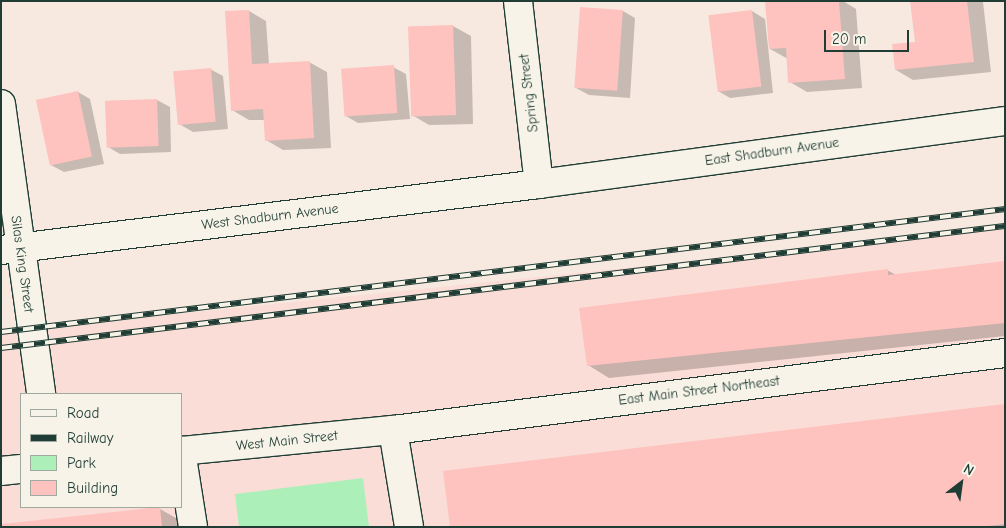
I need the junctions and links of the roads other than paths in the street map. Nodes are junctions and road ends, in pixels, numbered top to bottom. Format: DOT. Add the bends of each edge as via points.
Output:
graph roads {
  1 [pos="518,1"];
  2 [pos="1,104"];
  3 [pos="1005,121"];
  4 [pos="539,184"];
  5 [pos="10,249"];
  6 [pos="1005,353"];
  7 [pos="41,393"];
  8 [pos="393,430"];
  9 [pos="182,451"];
  10 [pos="182,457"];
  11 [pos="20,469"];
  12 [pos="1,471"];
  13 [pos="193,527"];
  14 [pos="409,527"];
  1 -- 4 [label="street, Spring Street"];
  2 -- 5 [label="street, Silas King Street"];
  3 -- 4 [label="street, East Shadburn Avenue"];
  4 -- 5 [label="street, West Shadburn Avenue"];
  5 -- 7 [label="street, Silas King Street"];
  6 -- 8 [label="street, East Main Street Northeast"];
  8 -- 9 [label="street, West Main Street"];
  8 -- 14 [label="street"];
  10 -- 13 [label="street"];
  11 -- 12 [label="street"];
}
